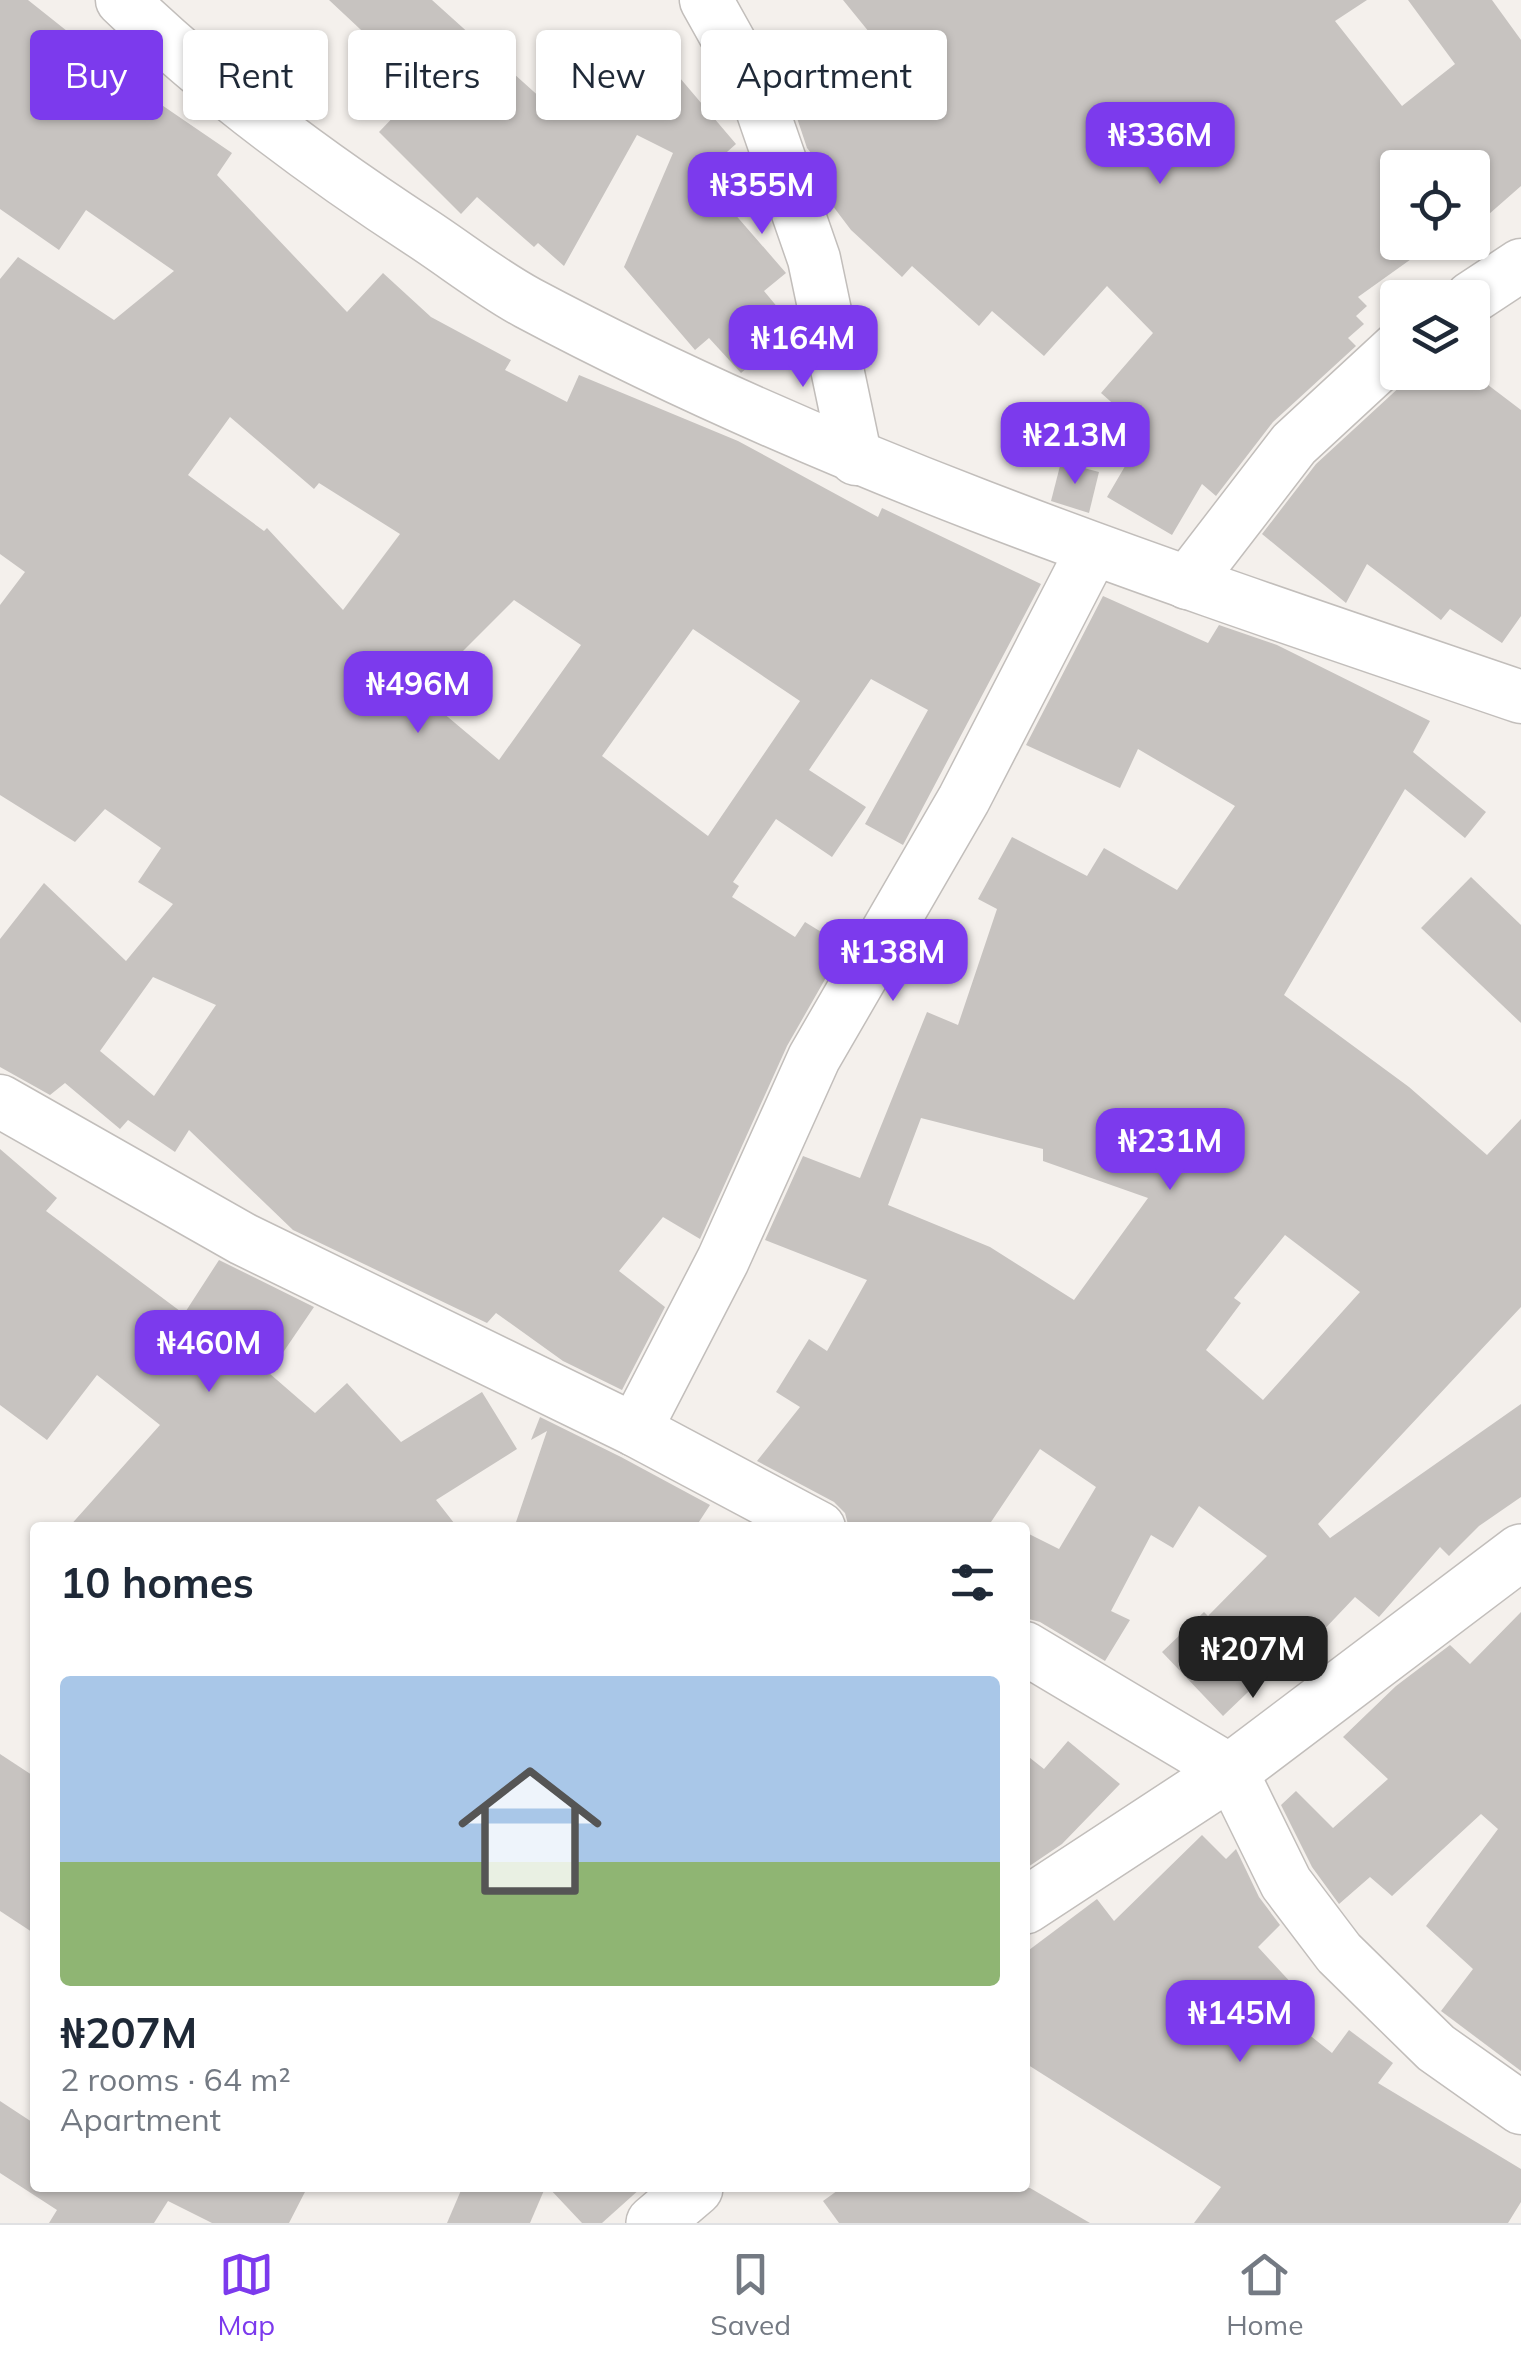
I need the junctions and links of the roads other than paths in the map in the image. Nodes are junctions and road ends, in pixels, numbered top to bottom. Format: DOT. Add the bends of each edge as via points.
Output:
graph roads {
  1 [pos="122,0"];
  2 [pos="706,0"];
  3 [pos="1521,265"];
  4 [pos="1490,285"];
  5 [pos="1380,365"];
  6 [pos="856,460"];
  7 [pos="1093,548"];
  8 [pos="1187,583"];
  9 [pos="1521,697"];
  10 [pos="0,1102"];
  11 [pos="635,1430"];
  12 [pos="808,1522"];
  13 [pos="1521,1552"];
  14 [pos="1030,1651"];
  15 [pos="1231,1770"];
  16 [pos="1030,1903"];
  17 [pos="1521,2108"];
  18 [pos="690,2192"];
  19 [pos="654,2223"];
  1 -- 6 [label="street" via="332,174 525,301"];
  2 -- 6 [label="street" via="754,86 814,259"];
  3 -- 4 [label="street"];
  5 -- 8 [label="street" via="1294,444"];
  6 -- 7 [label="street"];
  7 -- 8 [label="street"];
  7 -- 11 [label="street" via="964,799 814,1058 724,1260"];
  8 -- 9 [label="street"];
  10 -- 11 [label="street" via="244,1240"];
  11 -- 12 [label="street"];
  13 -- 15 [label="main road"];
  14 -- 15 [label="street"];
  15 -- 16 [label="main road"];
  15 -- 17 [label="street" via="1286,1884 1339,1953 1436,2048"];
  18 -- 19 [label="main road"];
}
